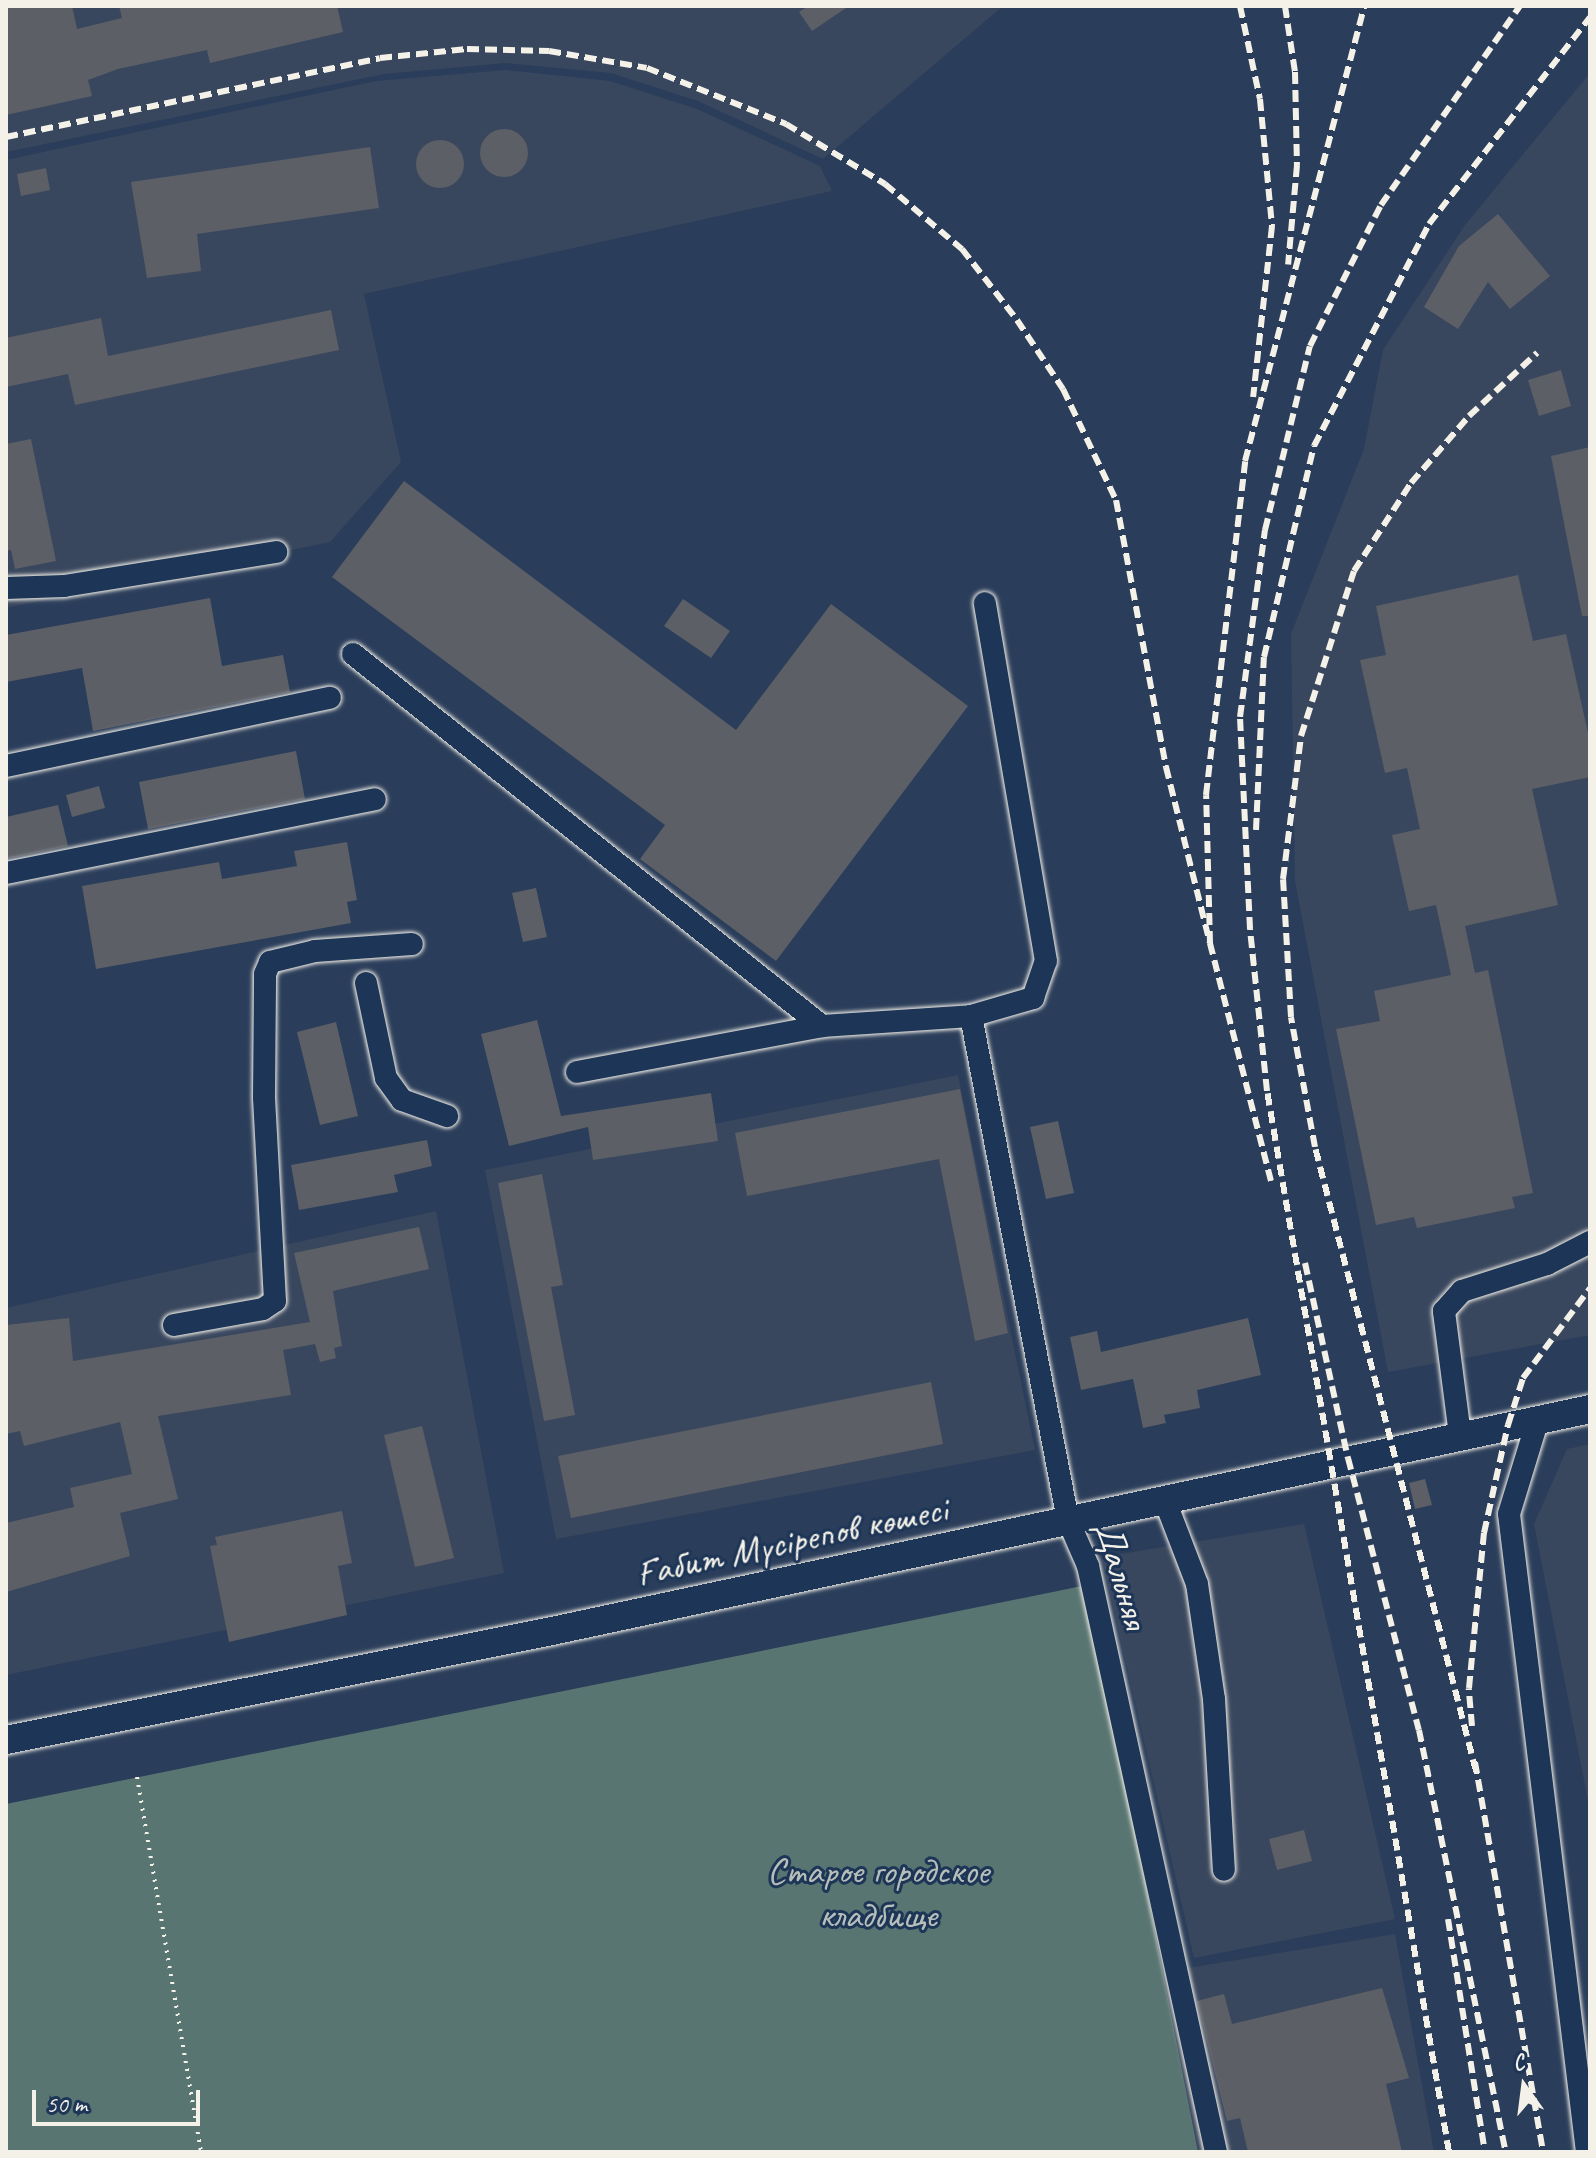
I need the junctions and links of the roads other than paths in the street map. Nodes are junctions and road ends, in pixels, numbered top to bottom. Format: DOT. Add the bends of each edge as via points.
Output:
graph roads {
  1 [pos="276,552"];
  2 [pos="6,588"];
  3 [pos="985,603"];
  4 [pos="353,654"];
  5 [pos="330,698"];
  6 [pos="6,766"];
  7 [pos="375,799"];
  8 [pos="6,873"];
  9 [pos="412,944"];
  10 [pos="366,983"];
  11 [pos="971,1016"];
  12 [pos="822,1026"];
  13 [pos="577,1072"];
  14 [pos="447,1116"];
  15 [pos="1590,1242"];
  16 [pos="174,1325"];
  17 [pos="1590,1409"];
  18 [pos="1538,1419"];
  19 [pos="1460,1435"];
  20 [pos="1164,1498"];
  21 [pos="1068,1520"];
  22 [pos="6,1740"];
  23 [pos="1224,1870"];
  24 [pos="1216,2152"];
  25 [pos="1587,2152"];
  1 -- 2 [label="lane" via="64,586"];
  3 -- 11 [label="lane" via="1046,961 1033,998"];
  4 -- 12 [label="lane"];
  5 -- 6 [label="lane"];
  7 -- 8 [label="lane"];
  9 -- 16 [label="lane" via="315,951 270,962 265,974 264,1097 275,1301 263,1309"];
  10 -- 14 [label="lane" via="386,1078 402,1100"];
  11 -- 12 [label="lane"];
  11 -- 21 [label="lane, Дальняя"];
  12 -- 13 [label="lane"];
  15 -- 19 [label="lane" via="1547,1264 1462,1291 1444,1311"];
  17 -- 18 [label="main road, Ғабит Мүсірепов көшесі"];
  18 -- 19 [label="main road, Ғабит Мүсірепов көшесі"];
  18 -- 25 [label="lane" via="1509,1514"];
  19 -- 20 [label="main road, Ғабит Мүсірепов көшесі"];
  20 -- 21 [label="main road, Ғабит Мүсірепов көшесі"];
  20 -- 23 [label="lane" via="1197,1584 1214,1699"];
  21 -- 22 [label="main road, Ғабит Мүсірепов көшесі" via="552,1631"];
  21 -- 24 [label="lane, Дальняя" via="1088,1566"];
}
